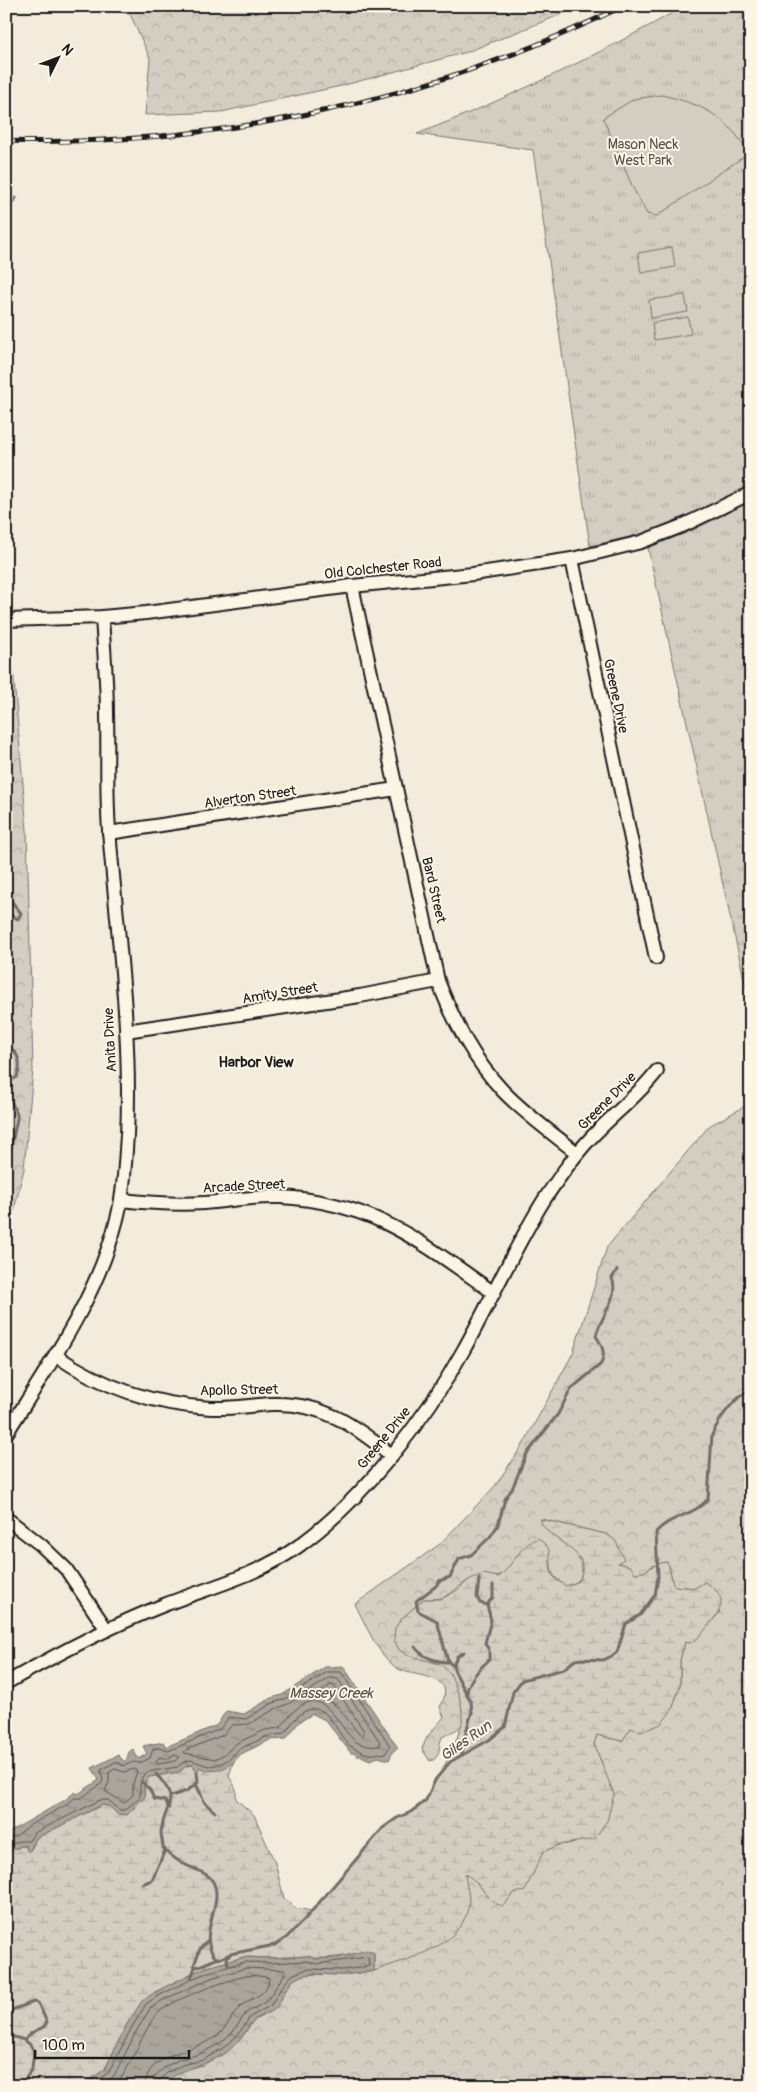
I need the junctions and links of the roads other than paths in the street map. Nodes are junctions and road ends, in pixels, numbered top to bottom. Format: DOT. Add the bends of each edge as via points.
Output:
graph roads {
  1 [pos="751,493"];
  2 [pos="572,559"];
  3 [pos="352,586"];
  4 [pos="102,617"];
  5 [pos="6,620"];
  6 [pos="396,789"];
  7 [pos="109,833"];
  8 [pos="656,958"];
  9 [pos="438,982"];
  10 [pos="126,1031"];
  11 [pos="657,1071"];
  12 [pos="577,1153"];
  13 [pos="121,1200"];
  14 [pos="494,1293"];
  15 [pos="55,1356"];
  16 [pos="6,1434"];
  17 [pos="391,1455"];
  18 [pos="6,1518"];
  19 [pos="107,1630"];
  20 [pos="6,1683"];
  1 -- 2 [label="street, Old Colchester Road" via="642,542"];
  2 -- 3 [label="street, Old Colchester Road" via="473,574"];
  2 -- 8 [label="street, Greene Drive"];
  3 -- 4 [label="street, Old Colchester Road"];
  3 -- 6 [label="street, Bard Street"];
  4 -- 5 [label="street, Old Colchester Road"];
  4 -- 7 [label="street, Anita Drive"];
  6 -- 7 [label="street, Alverton Street"];
  6 -- 9 [label="street, Bard Street"];
  7 -- 10 [label="street, Anita Drive"];
  9 -- 10 [label="street, Amity Street"];
  9 -- 12 [label="street, Bard Street" via="452,1016 489,1075"];
  10 -- 13 [label="street, Anita Drive" via="127,1121"];
  11 -- 12 [label="street, Greene Drive"];
  12 -- 14 [label="street, Greene Drive" via="543,1201"];
  13 -- 14 [label="street, Arcade Street" via="177,1204 279,1197 342,1206 375,1217 407,1233"];
  13 -- 15 [label="street, Anita Drive" via="94,1286"];
  14 -- 17 [label="street, Greene Drive" via="448,1378"];
  15 -- 16 [label="street, Anita Drive"];
  15 -- 17 [label="street, Apollo Street" via="105,1385 157,1401 213,1408 287,1404 323,1411 366,1435"];
  17 -- 19 [label="street, Greene Drive" via="345,1506 298,1547 249,1574"];
  18 -- 19 [label="street" via="66,1569"];
  19 -- 20 [label="street, Greene Drive"];
}
